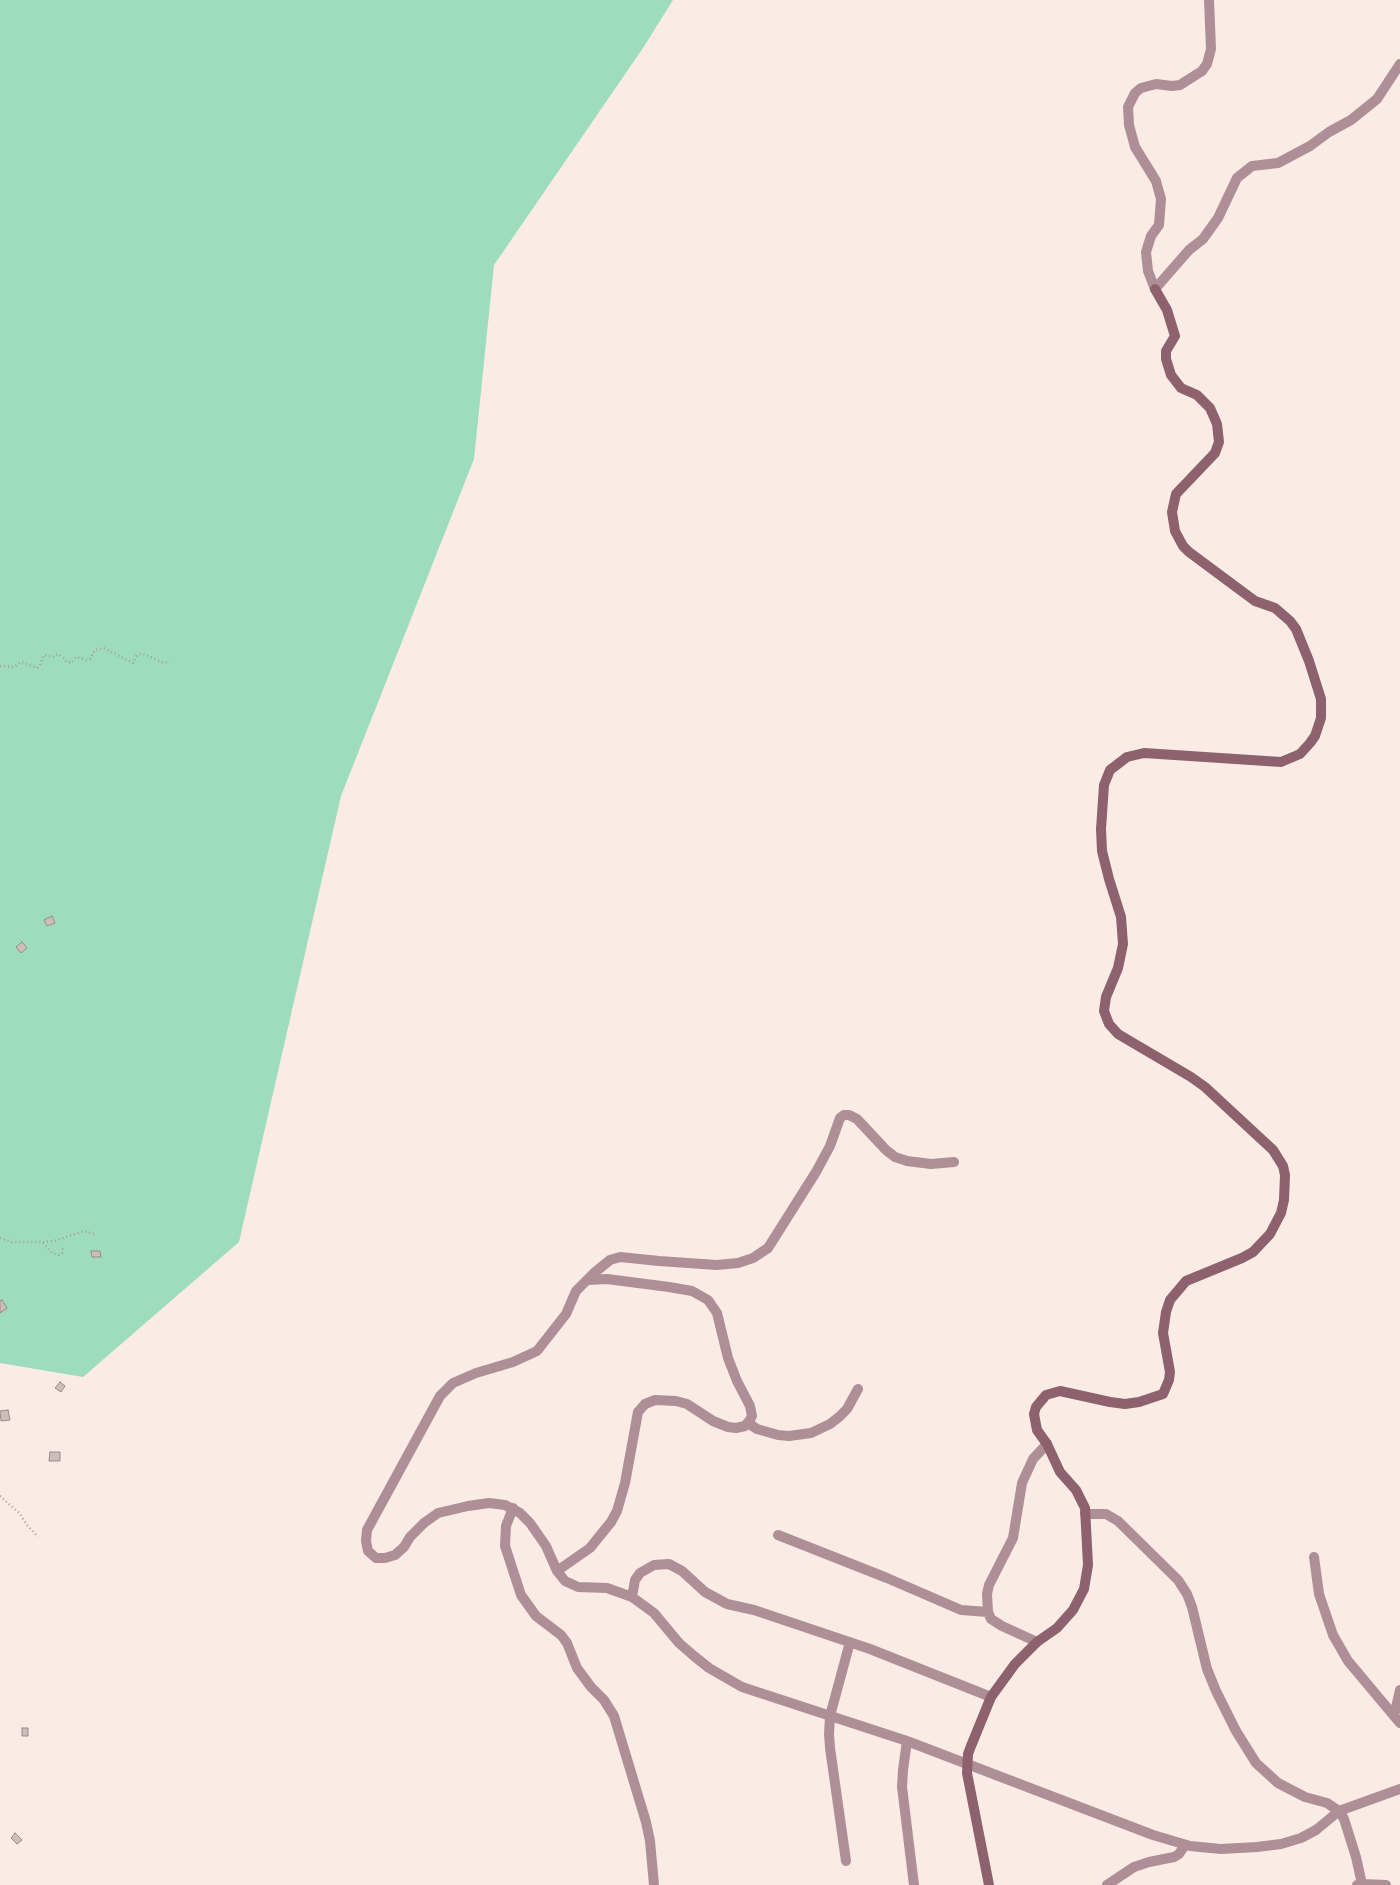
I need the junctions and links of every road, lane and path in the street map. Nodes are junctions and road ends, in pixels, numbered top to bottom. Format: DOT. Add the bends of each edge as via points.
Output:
graph roads {
  1 [pos="1209,0"];
  2 [pos="1400,64"];
  3 [pos="1155,289"];
  4 [pos="170,663"];
  5 [pos="0,666"];
  6 [pos="954,1162"];
  7 [pos="94,1234"];
  8 [pos="0,1238"];
  9 [pos="42,1242"];
  10 [pos="63,1246"];
  11 [pos="588,1280"];
  12 [pos="858,1389"];
  13 [pos="748,1423"];
  14 [pos="1047,1444"];
  15 [pos="0,1496"];
  16 [pos="513,1508"];
  17 [pos="1085,1514"];
  18 [pos="778,1535"];
  19 [pos="38,1537"];
  20 [pos="1314,1557"];
  21 [pos="557,1571"];
  22 [pos="632,1597"];
  23 [pos="988,1612"];
  24 [pos="850,1642"];
  25 [pos="1037,1642"];
  26 [pos="1400,1690"];
  27 [pos="991,1697"];
  28 [pos="830,1716"];
  29 [pos="1397,1720"];
  30 [pos="907,1741"];
  31 [pos="967,1764"];
  32 [pos="1400,1789"];
  33 [pos="1339,1811"];
  34 [pos="1185,1845"];
  35 [pos="846,1861"];
  36 [pos="1360,1884"];
  37 [pos="654,1885"];
  38 [pos="914,1885"];
  39 [pos="989,1885"];
  40 [pos="1107,1885"];
  41 [pos="1386,1885"];
  1 -- 3 [label="street" via="1211,49 1202,71 1180,85 1156,84 1141,88 1135,93 1128,107 1129,126 1135,147 1153,175 1161,199 1159,225 1151,236 1146,252 1148,271"];
  2 -- 3 [label="street" via="1377,99 1351,120 1278,163 1252,166 1237,178 1218,218 1203,239 1189,250"];
  3 -- 14 [label="street" via="1167,310 1175,336 1166,351 1171,374 1181,388 1197,395 1210,408 1217,424 1219,442 1215,453 1176,494 1172,512 1175,530 1189,552 1255,601 1275,608 1290,621 1309,661 1320,699 1321,718 1315,736 1300,754 1281,762 1144,753 1127,758 1110,770 1104,785 1102,851 1121,917 1123,944 1104,1011 1109,1024 1118,1034 1191,1077 1267,1143 1283,1166 1286,1188 1281,1212 1262,1244 1242,1258 1186,1281 1170,1300 1163,1333 1170,1372 1163,1394 1125,1404 1068,1392 1053,1392 1040,1400 1034,1414 1037,1430"];
  4 -- 5 [label="path" via="137,654 133,664 104,648 95,650 90,659 86,660 76,657 71,662 66,661 58,654 53,657 44,655 37,668 21,662 14,668"];
  6 -- 11 [label="street" via="931,1164 895,1157 857,1119 844,1115 840,1118 830,1146 816,1172 768,1248 753,1258 718,1265 620,1257 610,1260"];
  7 -- 9 [label="path" via="84,1231 54,1241"];
  8 -- 9 [label="path" via="12,1242"];
  9 -- 10 [label="path" via="52,1253 59,1255 62,1254"];
  11 -- 13 [label="street" via="607,1279 669,1287 692,1291 708,1300 717,1313 728,1358 752,1411"];
  11 -- 16 [label="street" via="576,1291 566,1314 537,1351 453,1383 440,1396 367,1530 368,1551 376,1558 395,1555 424,1523 438,1514 489,1503"];
  12 -- 13 [label="street" via="847,1409 839,1417 810,1433 778,1435 757,1429"];
  13 -- 21 [label="street" via="736,1428 720,1425 697,1410 676,1401 655,1400 645,1404 638,1412 626,1483 614,1516 597,1540"];
  14 -- 17 [label="street" via="1060,1472 1082,1502"];
  14 -- 23 [label="street" via="1033,1459 1022,1482 1013,1538 988,1590"];
  15 -- 19 [label="path" via="20,1513"];
  16 -- 21 [label="street" via="525,1517 538,1534"];
  16 -- 37 [label="street" via="506,1526 505,1546 521,1595 536,1616 561,1635 584,1678 604,1700 614,1716 646,1822"];
  17 -- 25 [label="street" via="1088,1565 1084,1589 1065,1620"];
  17 -- 33 [label="street" via="1106,1514 1118,1521 1178,1580 1192,1607 1207,1669 1216,1691 1256,1763 1266,1774 1291,1791 1327,1803"];
  18 -- 23 [label="street" via="961,1610"];
  20 -- 29 [label="street" via="1319,1594 1333,1635 1348,1661"];
  21 -- 22 [label="street" via="570,1584 578,1587 607,1588"];
  22 -- 24 [label="street" via="640,1573 654,1565 669,1564 682,1571 705,1592 727,1604 754,1610"];
  22 -- 28 [label="street" via="654,1613 679,1643 725,1678 742,1687"];
  23 -- 25 [label="street" via="992,1619 1002,1626"];
  24 -- 27 [label="street"];
  24 -- 28 [label="street"];
  25 -- 27 [label="street" via="1015,1664"];
  26 -- 29 [label="street"];
  27 -- 31 [label="street" via="971,1746"];
  28 -- 30 [label="street"];
  28 -- 35 [label="street" via="830,1748"];
  30 -- 31 [label="street"];
  30 -- 38 [label="street" via="902,1787"];
  31 -- 34 [label="street"];
  31 -- 39 [label="street"];
  32 -- 33 [label="street"];
  33 -- 34 [label="street" via="1316,1830 1282,1844 1221,1849"];
  33 -- 36 [label="street" via="1356,1857"];
  34 -- 40 [label="street" via="1174,1857 1134,1867"];
  36 -- 41 [label="street"];
}
